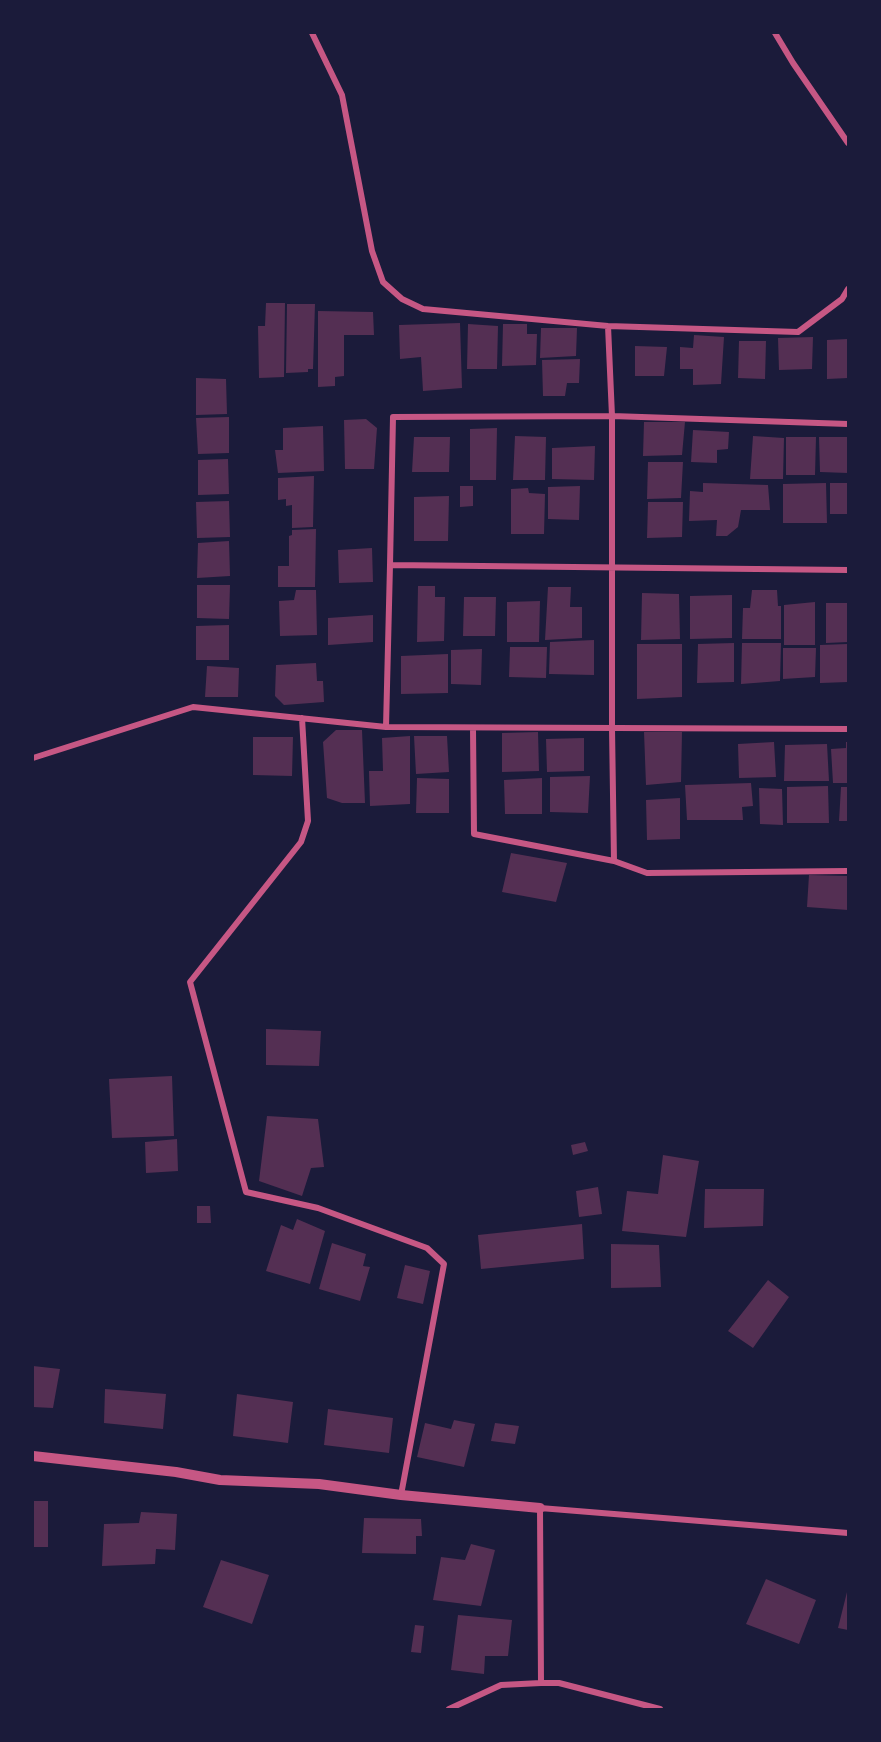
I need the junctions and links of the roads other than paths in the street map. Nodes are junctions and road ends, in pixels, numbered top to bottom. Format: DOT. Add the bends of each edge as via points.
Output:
graph roads {
  1 [pos="312,33"];
  2 [pos="775,33"];
  3 [pos="848,143"];
  4 [pos="848,289"];
  5 [pos="608,326"];
  6 [pos="612,416"];
  7 [pos="848,424"];
  8 [pos="390,565"];
  9 [pos="611,568"];
  10 [pos="848,570"];
  11 [pos="302,718"];
  12 [pos="386,726"];
  13 [pos="473,728"];
  14 [pos="612,728"];
  15 [pos="848,729"];
  16 [pos="33,758"];
  17 [pos="614,861"];
  18 [pos="848,871"];
  19 [pos="33,1456"];
  20 [pos="401,1495"];
  21 [pos="540,1508"];
  22 [pos="848,1533"];
  23 [pos="541,1683"];
  24 [pos="449,1709"];
  25 [pos="660,1709"];
  1 -- 5 [label="street" via="342,95 372,251 383,282 402,299 423,309"];
  2 -- 3 [label="street"];
  4 -- 5 [label="street" via="842,299 798,332"];
  5 -- 6 [label="street"];
  6 -- 7 [label="street"];
  6 -- 8 [label="street" via="393,417"];
  6 -- 9 [label="street"];
  8 -- 9 [label="street"];
  8 -- 12 [label="street"];
  9 -- 10 [label="street"];
  9 -- 14 [label="street"];
  11 -- 12 [label="street"];
  11 -- 16 [label="street" via="193,707"];
  11 -- 20 [label="street" via="308,821 301,842 190,982 246,1192 318,1208 426,1248 444,1264"];
  12 -- 13 [label="street"];
  13 -- 14 [label="street"];
  13 -- 17 [label="street" via="474,834"];
  14 -- 15 [label="street"];
  14 -- 17 [label="street"];
  17 -- 18 [label="street" via="647,873"];
  19 -- 20 [label="street" via="220,1480 319,1484"];
  20 -- 21 [label="street"];
  21 -- 22 [label="street"];
  21 -- 23 [label="street"];
  23 -- 24 [label="street" via="501,1685"];
  23 -- 25 [label="street" via="559,1683"];
}
